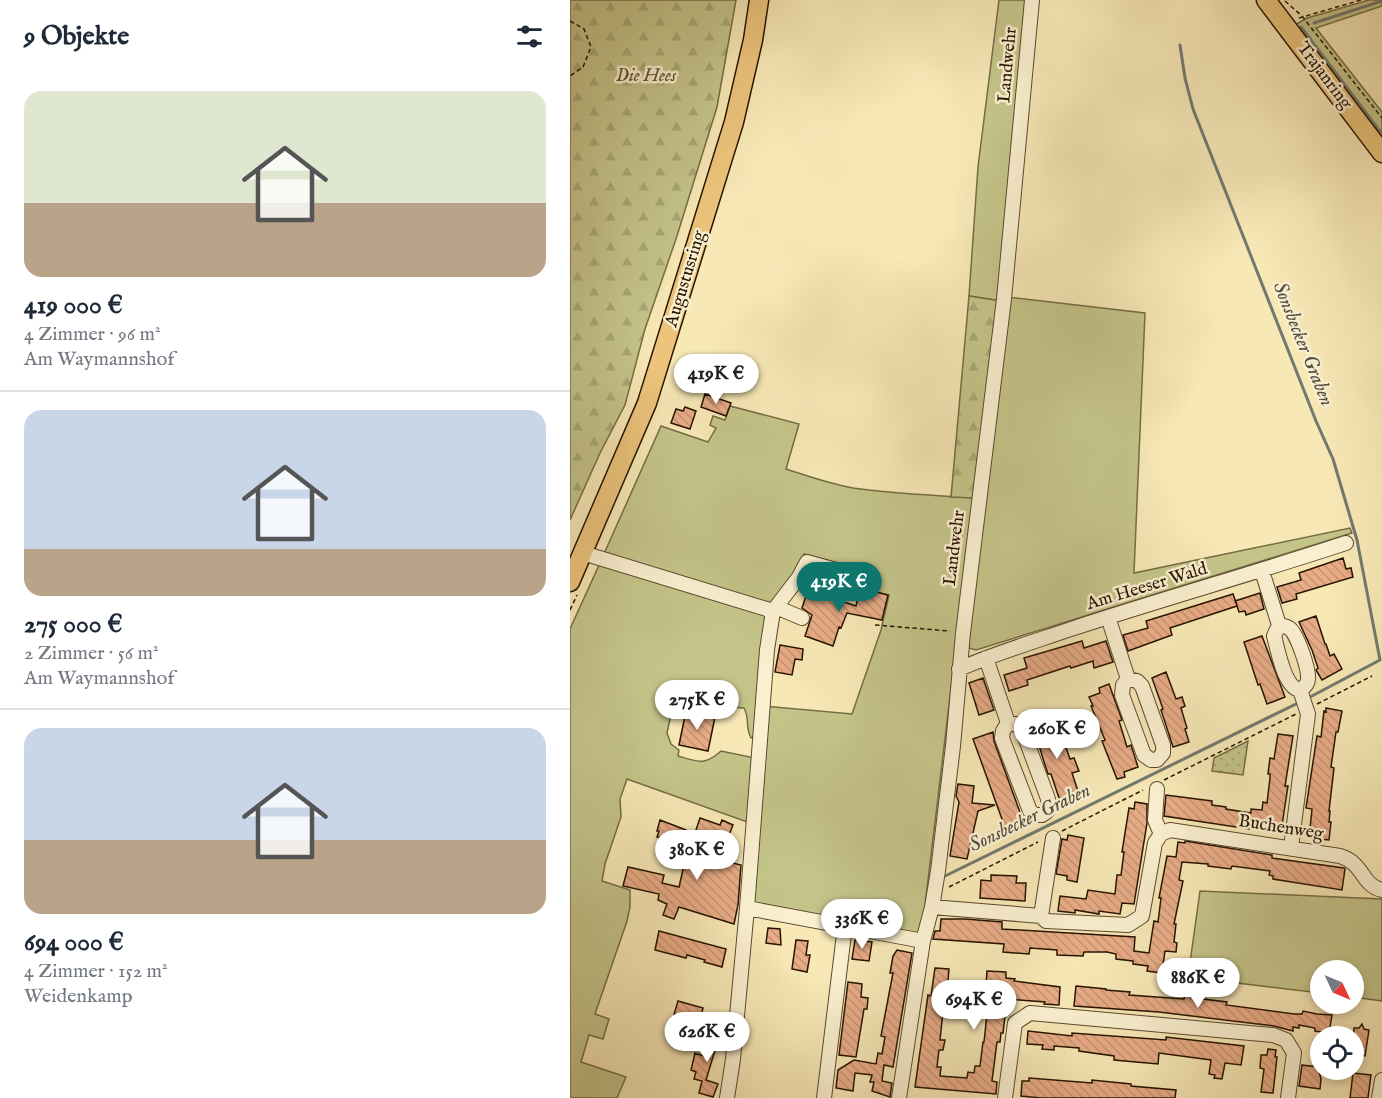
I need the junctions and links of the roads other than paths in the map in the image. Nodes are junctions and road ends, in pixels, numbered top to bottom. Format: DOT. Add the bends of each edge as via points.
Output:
graph roads {
  1 [pos="759,0"];
  2 [pos="1032,0"];
  3 [pos="1266,0"];
  4 [pos="1382,153"];
  5 [pos="1346,543"];
  6 [pos="583,553"];
  7 [pos="1262,571"];
  8 [pos="854,575"];
  9 [pos="570,582"];
  10 [pos="775,609"];
  11 [pos="1108,617"];
  12 [pos="802,618"];
  13 [pos="1279,625"];
  14 [pos="986,658"];
  15 [pos="959,669"];
  16 [pos="1128,679"];
  17 [pos="1300,690"];
  18 [pos="1008,723"];
  19 [pos="1157,789"];
  20 [pos="1161,834"];
  21 [pos="1053,838"];
  22 [pos="1291,848"];
  23 [pos="1382,890"];
  24 [pos="932,907"];
  25 [pos="747,908"];
  26 [pos="1041,916"];
  27 [pos="845,926"];
  28 [pos="923,942"];
  29 [pos="1382,1080"];
  30 [pos="727,1098"];
  31 [pos="824,1098"];
  32 [pos="899,1098"];
  33 [pos="1005,1098"];
  34 [pos="1288,1098"];
  35 [pos="1380,1098"];
  1 -- 6 [label="main road, Augustusring" via="734,122 648,403"];
  2 -- 15 [label="street, Landwehr" via="1004,299"];
  3 -- 4 [label="main road, Trajanring"];
  5 -- 7 [label="street, Am Heeser Wald"];
  6 -- 9 [label="main road, Augustusring"];
  6 -- 10 [label="street"];
  7 -- 11 [label="street, Am Heeser Wald"];
  7 -- 13 [label="street"];
  8 -- 10 [label="street" via="807,562"];
  10 -- 12 [label="street"];
  10 -- 25 [label="street" via="762,697"];
  11 -- 14 [label="street, Am Heeser Wald"];
  11 -- 16 [label="street"];
  13 -- 17 [label="street" via="1274,636 1288,682"];
  13 -- 17 [label="street" via="1293,632 1307,670 1308,681"];
  14 -- 15 [label="street, Am Heeser Wald"];
  14 -- 18 [label="street"];
  15 -- 24 [label="street, Landwehr"];
  16 -- 16 [label="street" via="1122,695 1144,755 1156,760 1164,750 1160,735 1142,686"];
  17 -- 22 [label="street" via="1308,714"];
  18 -- 18 [label="street" via="1002,738 1030,811 1042,815 1049,806 1043,785 1022,729"];
  19 -- 20 [label="street" via="1155,820"];
  20 -- 22 [label="street, Buchenweg" via="1177,830"];
  20 -- 26 [label="street" via="1155,843 1145,907 1135,922 1114,925 1046,921"];
  21 -- 26 [label="street"];
  22 -- 23 [label="street, Buchenweg" via="1349,858 1370,884"];
  24 -- 26 [label="street"];
  24 -- 28 [label="street, Landwehr"];
  25 -- 27 [label="street"];
  25 -- 30 [label="street"];
  27 -- 28 [label="street"];
  27 -- 31 [label="street"];
  28 -- 32 [label="street, Landwehr"];
  29 -- 35 [label="street"];
  33 -- 34 [label="street" via="1015,1023 1030,1013 1273,1035 1287,1040 1294,1053"];
}
